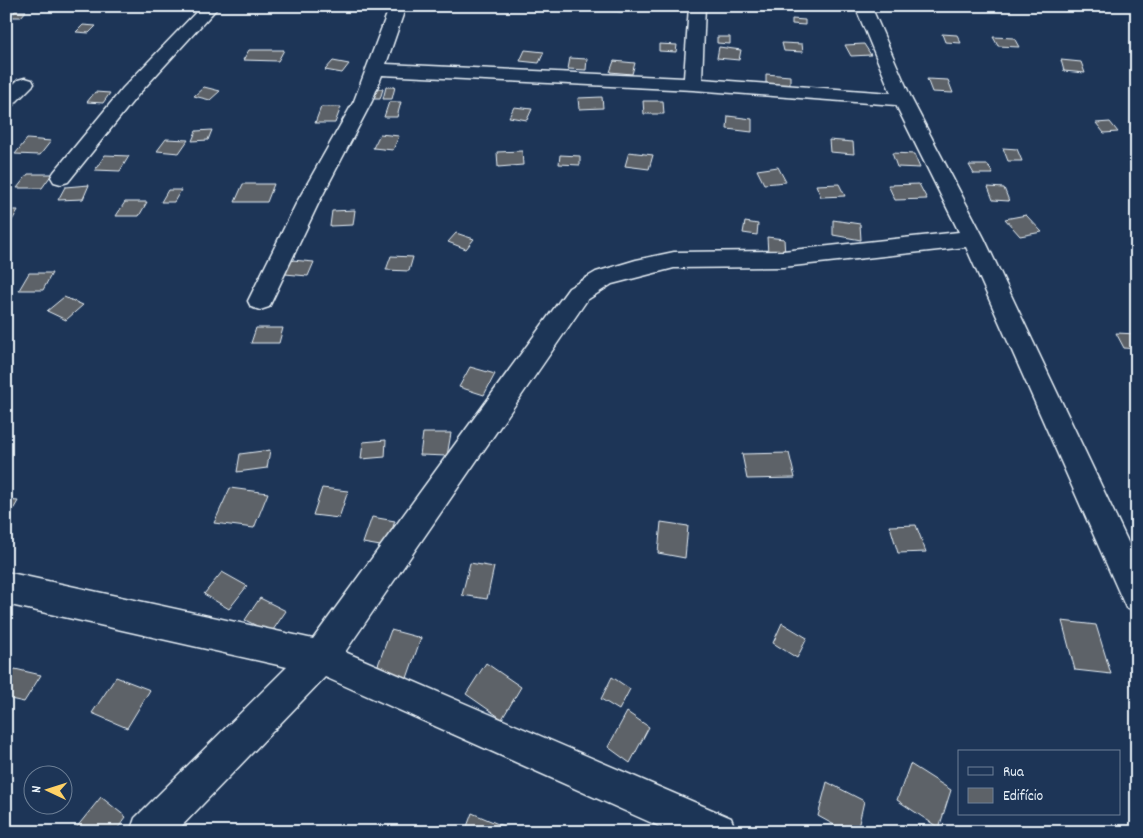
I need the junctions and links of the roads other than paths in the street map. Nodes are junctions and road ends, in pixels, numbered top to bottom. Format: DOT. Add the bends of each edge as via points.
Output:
graph roads {
  1 [pos="211,6"];
  2 [pos="398,6"];
  3 [pos="697,6"];
  4 [pos="863,6"];
  5 [pos="375,69"];
  6 [pos="25,84"];
  7 [pos="693,84"];
  8 [pos="903,100"];
  9 [pos="6,101"];
  10 [pos="61,177"];
  11 [pos="973,238"];
  12 [pos="260,301"];
  13 [pos="6,588"];
  14 [pos="1137,597"];
  15 [pos="320,658"];
  16 [pos="149,832"];
  17 [pos="717,832"];
  1 -- 10 [label="street" via="130,92"];
  2 -- 5 [label="street"];
  3 -- 7 [label="street"];
  4 -- 8 [label="street"];
  5 -- 7 [label="street"];
  5 -- 12 [label="street" via="363,101 308,202"];
  6 -- 9 [label="street"];
  7 -- 8 [label="street"];
  8 -- 11 [label="street"];
  11 -- 14 [label="street"];
  11 -- 15 [label="street" via="783,259 674,260 604,278 578,294"];
  13 -- 15 [label="street"];
  15 -- 16 [label="street"];
  15 -- 17 [label="street"];
}
